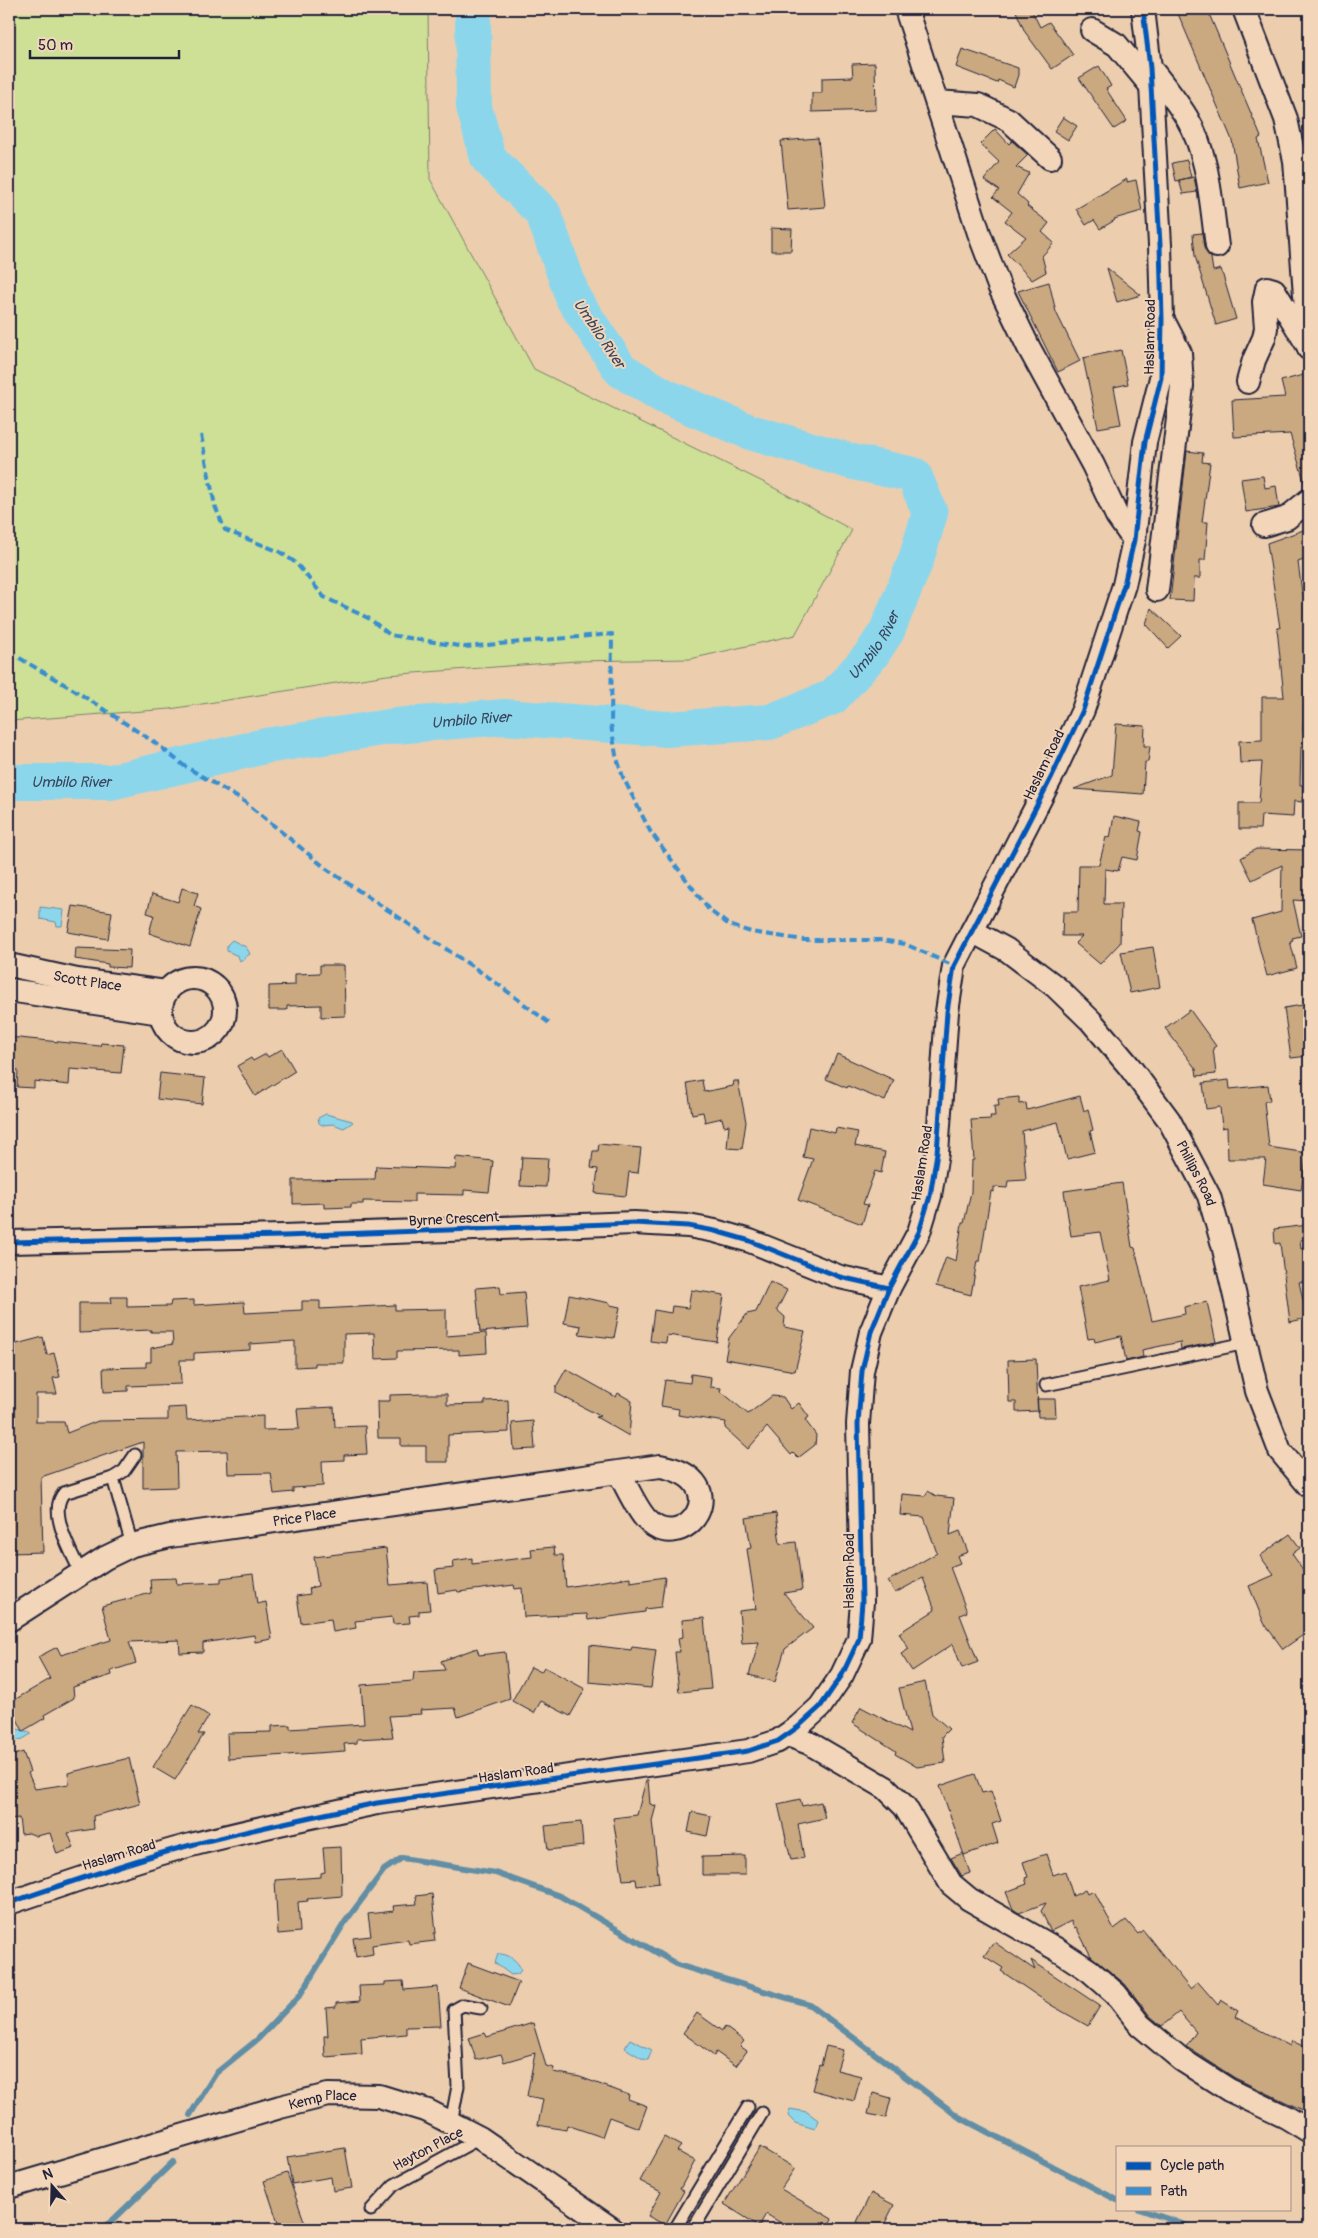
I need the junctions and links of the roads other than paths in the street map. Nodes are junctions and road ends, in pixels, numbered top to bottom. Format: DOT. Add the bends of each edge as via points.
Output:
graph roads {
  1 [pos="906,9"];
  2 [pos="1143,9"];
  3 [pos="1244,9"];
  4 [pos="1092,30"];
  5 [pos="1151,77"];
  6 [pos="937,102"];
  7 [pos="1050,158"];
  8 [pos="1217,246"];
  9 [pos="1162,319"];
  10 [pos="1309,348"];
  11 [pos="1248,382"];
  12 [pos="1309,500"];
  13 [pos="1264,525"];
  14 [pos="1134,540"];
  15 [pos="1157,590"];
  16 [pos="972,931"];
  17 [pos="9,965"];
  18 [pos="9,990"];
  19 [pos="74,990"];
  20 [pos="166,992"];
  21 [pos="161,1013"];
  22 [pos="9,1242"];
  23 [pos="889,1288"];
  24 [pos="1246,1343"];
  25 [pos="1046,1385"];
  26 [pos="135,1455"];
  27 [pos="619,1473"];
  28 [pos="113,1478"];
  29 [pos="1309,1486"];
  30 [pos="132,1545"];
  31 [pos="81,1573"];
  32 [pos="9,1620"];
  33 [pos="788,1735"];
  34 [pos="9,1903"];
  35 [pos="481,2008"];
  36 [pos="748,2107"];
  37 [pos="762,2113"];
  38 [pos="451,2123"];
  39 [pos="1309,2131"];
  40 [pos="480,2138"];
  41 [pos="9,2187"];
  42 [pos="371,2210"];
  43 [pos="612,2229"];
  44 [pos="675,2229"];
  45 [pos="693,2229"];
  1 -- 6 [label="street"];
  2 -- 5 [label="street, Haslam Road"];
  3 -- 10 [label="street" via="1290,131"];
  4 -- 5 [label="street" via="1117,45"];
  5 -- 8 [label="street" via="1187,119 1196,137 1211,199"];
  5 -- 9 [label="street, Haslam Road"];
  6 -- 7 [label="street" via="978,105 1008,120"];
  6 -- 14 [label="street" via="999,286 1117,516"];
  9 -- 14 [label="street, Haslam Road" via="1161,378 1145,442"];
  9 -- 15 [label="street" via="1180,353 1182,386"];
  10 -- 11 [label="street" via="1274,290 1267,288 1265,333"];
  12 -- 13 [label="street" via="1287,518"];
  14 -- 16 [label="street, Haslam Road" via="1124,586 1083,710"];
  16 -- 23 [label="street, Haslam Road" via="954,966 930,1196 919,1232"];
  16 -- 24 [label="street, Phillips Road" via="1007,950 1063,994 1103,1036 1169,1120 1209,1196"];
  17 -- 19 [label="street, Scott Place"];
  18 -- 19 [label="street, Scott Place"];
  19 -- 20 [label="street, Scott Place"];
  19 -- 21 [label="street, Scott Place"];
  20 -- 21 [label="street"];
  20 -- 21 [label="street" via="177,982 192,978 207,981 218,990 225,1004 224,1019 217,1032 205,1041 190,1042 176,1038 165,1027"];
  22 -- 23 [label="street, Byrne Crescent" via="634,1223 716,1231 840,1277"];
  23 -- 33 [label="street, Haslam Road" via="871,1332 862,1371 858,1424 862,1602 859,1639 842,1675 820,1707"];
  24 -- 25 [label="lane"];
  24 -- 29 [label="street, Phillips Road" via="1257,1391 1280,1451"];
  26 -- 28 [label="lane" via="124,1471"];
  27 -- 30 [label="street, Price Place" via="170,1536"];
  28 -- 30 [label="lane"];
  28 -- 31 [label="lane" via="64,1493 60,1498 59,1517"];
  30 -- 31 [label="street, Price Place"];
  31 -- 32 [label="street, Price Place"];
  33 -- 34 [label="street, Haslam Road" via="748,1751 715,1757 378,1803 318,1815 186,1846"];
  33 -- 39 [label="street" via="809,1743 886,1788 905,1807 951,1884 969,1899 1090,1971 1116,1994 1140,2025 1182,2060 1228,2090"];
  35 -- 38 [label="lane" via="463,2005 454,2010 458,2086"];
  36 -- 44 [label="lane"];
  37 -- 45 [label="lane"];
  38 -- 40 [label="street, Kemp Place"];
  38 -- 41 [label="street, Kemp Place" via="379,2096 328,2095"];
  40 -- 42 [label="lane, Hayton Place" via="394,2185"];
  40 -- 43 [label="street, Kemp Place"];
}
